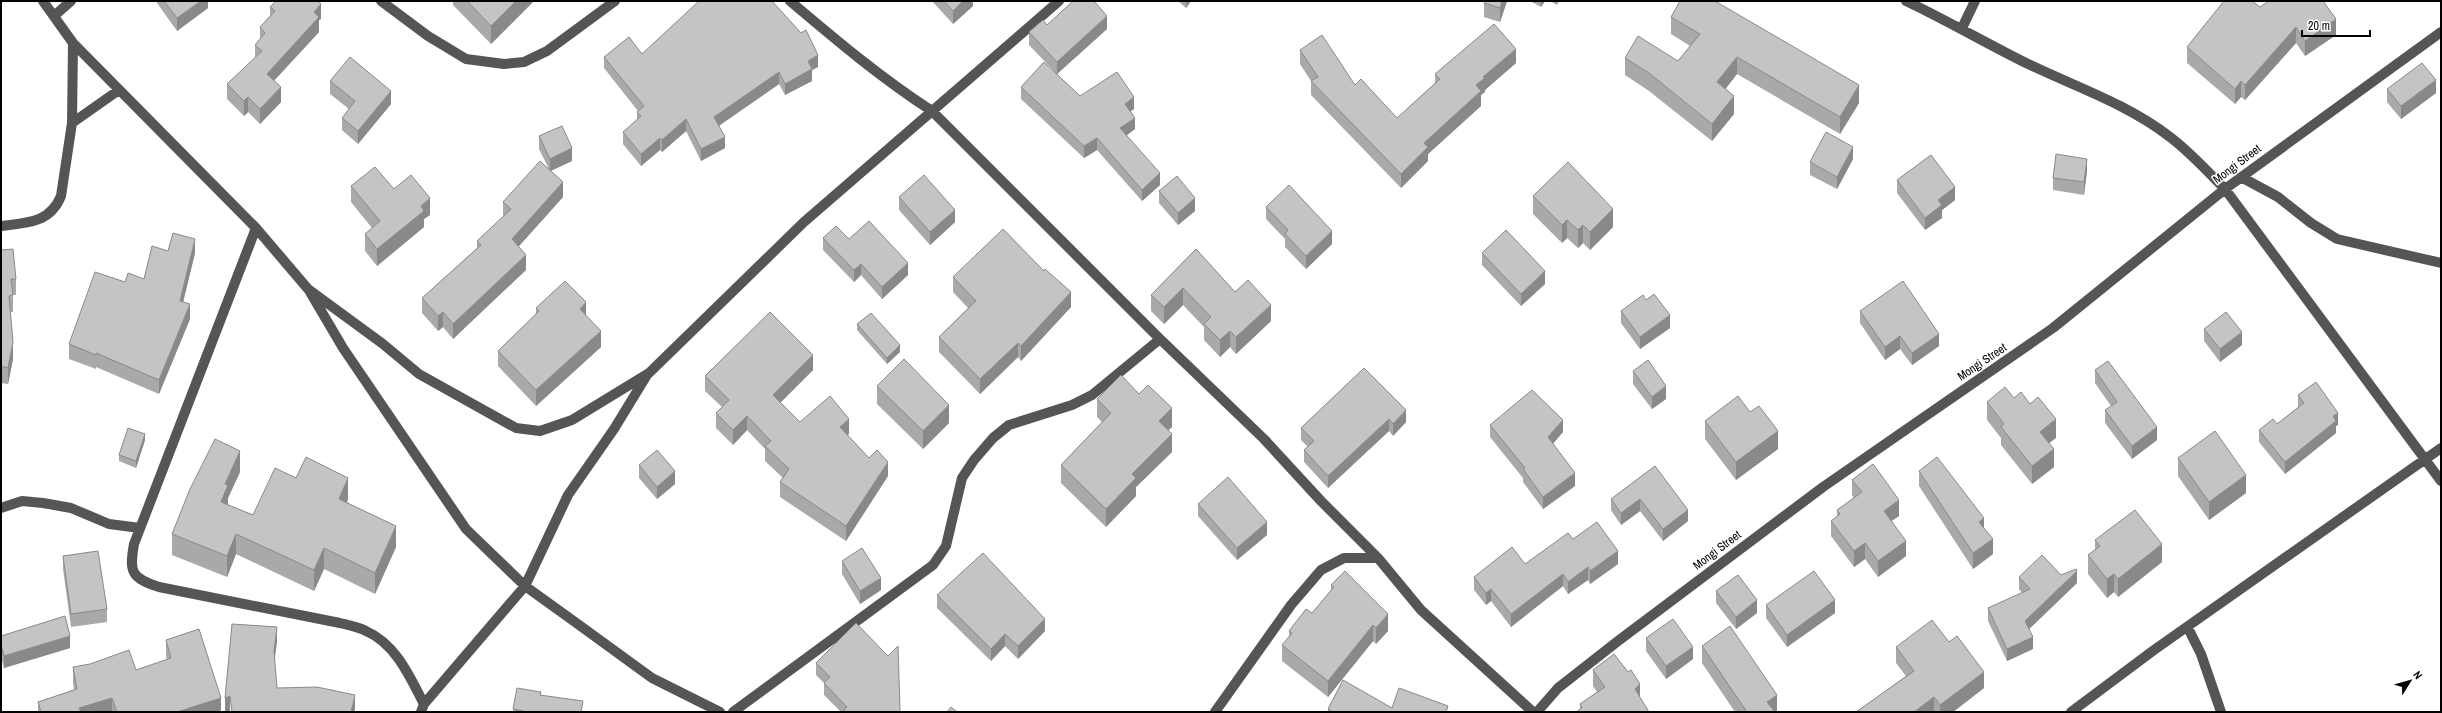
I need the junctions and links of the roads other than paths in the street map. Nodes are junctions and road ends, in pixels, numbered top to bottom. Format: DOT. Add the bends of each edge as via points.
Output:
graph roads {
  1 [pos="43,1"];
  2 [pos="71,1"];
  3 [pos="381,1"];
  4 [pos="615,1"];
  5 [pos="790,1"];
  6 [pos="1059,1"];
  7 [pos="1906,1"];
  8 [pos="1975,1"];
  9 [pos="54,16"];
  10 [pos="1962,28"];
  11 [pos="2441,32"];
  12 [pos="73,43"];
  13 [pos="119,90"];
  14 [pos="932,111"];
  15 [pos="72,123"];
  16 [pos="2241,177"];
  17 [pos="2225,189"];
  18 [pos="1,226"];
  19 [pos="256,228"];
  20 [pos="2441,263"];
  21 [pos="308,289"];
  22 [pos="1160,339"];
  23 [pos="649,373"];
  24 [pos="2441,448"];
  25 [pos="2425,458"];
  26 [pos="2441,481"];
  27 [pos="1,508"];
  28 [pos="140,528"];
  29 [pos="1378,558"];
  30 [pos="525,586"];
  31 [pos="2188,628"];
  32 [pos="423,708"];
  33 [pos="720,712"];
  34 [pos="733,712"];
  35 [pos="1215,712"];
  36 [pos="1533,712"];
  37 [pos="1536,712"];
  38 [pos="2071,712"];
  39 [pos="2221,712"];
  1 -- 9 [label="street"];
  2 -- 9 [label="street"];
  3 -- 4 [label="street" via="428,36 466,59 504,64 524,62 547,51"];
  5 -- 14 [label="street" via="852,54"];
  6 -- 14 [label="street"];
  7 -- 10 [label="street"];
  8 -- 10 [label="street"];
  9 -- 12 [label="street"];
  10 -- 17 [label="street" via="2025,62 2088,89 2140,118 2169,136"];
  11 -- 16 [label="street, Mongi Street"];
  12 -- 13 [label="street"];
  12 -- 15 [label="street"];
  13 -- 15 [label="street"];
  13 -- 19 [label="street"];
  14 -- 22 [label="street"];
  14 -- 23 [label="street" via="804,222"];
  15 -- 18 [label="street" via="61,196 57,206 46,217 35,222"];
  16 -- 17 [label="street, Mongi Street"];
  16 -- 20 [label="street" via="2278,198 2311,223 2337,238"];
  17 -- 25 [label="street"];
  17 -- 37 [label="street, Mongi Street" via="2053,328 1823,488 1618,641 1558,688"];
  19 -- 21 [label="street"];
  19 -- 28 [label="street"];
  21 -- 23 [label="street" via="419,374 516,428 540,431 572,420"];
  21 -- 30 [label="street" via="343,348 466,529"];
  22 -- 29 [label="street" via="1264,438 1321,502"];
  22 -- 34 [label="street" via="1092,395 1072,405 1009,425 993,438 962,478 946,546 933,565"];
  23 -- 30 [label="street" via="568,495"];
  24 -- 25 [label="street"];
  25 -- 26 [label="street"];
  25 -- 31 [label="street"];
  27 -- 28 [label="street" via="22,501 43,503 71,508 109,524"];
  28 -- 32 [label="street" via="131,562 134,574 140,581 340,623 367,631 385,643 400,660"];
  29 -- 35 [label="street" via="1344,558 1320,570 1291,605"];
  29 -- 36 [label="street" via="1421,610"];
  30 -- 32 [label="street"];
  30 -- 33 [label="street" via="652,678"];
  31 -- 38 [label="street"];
  31 -- 39 [label="street" via="2201,654"];
}
